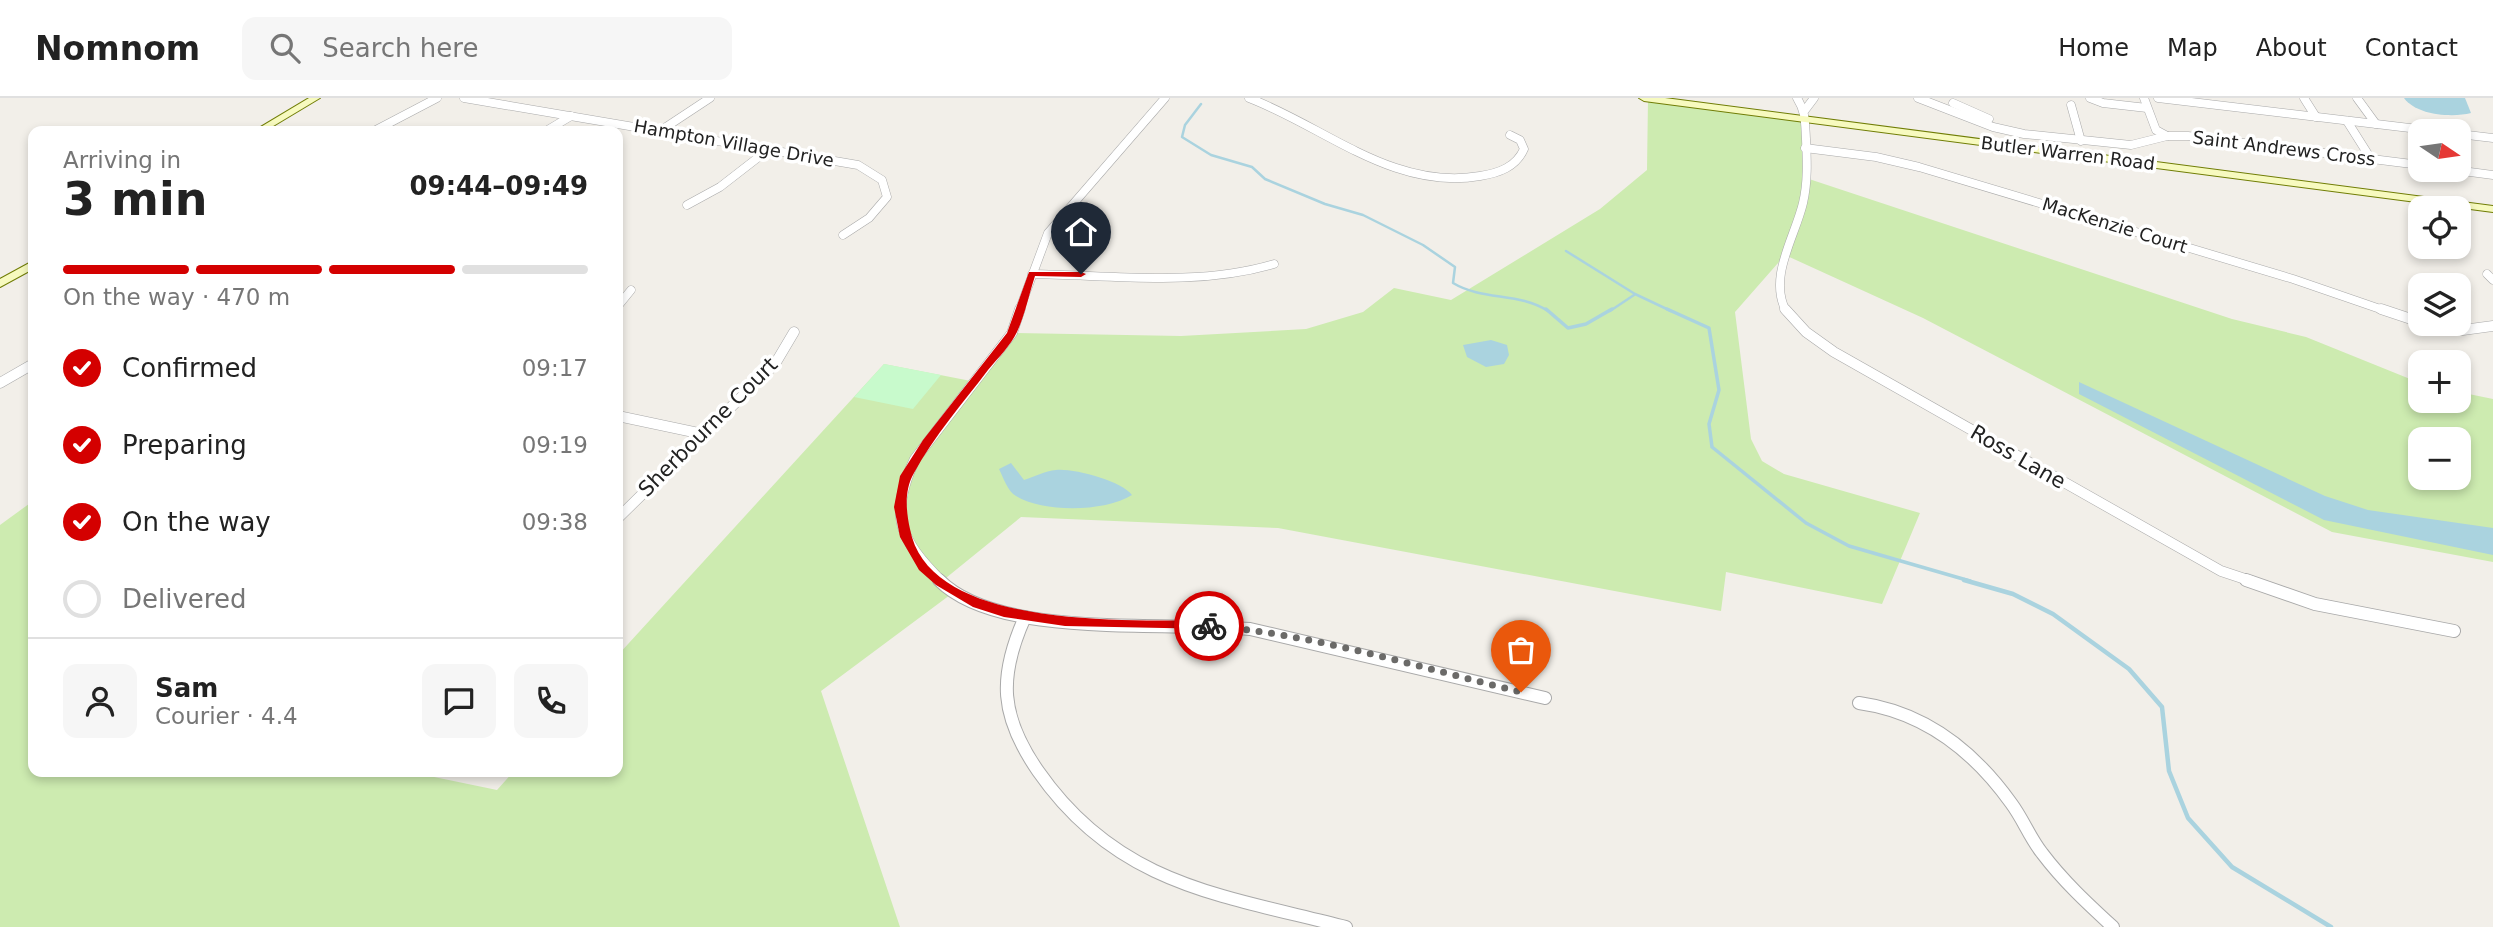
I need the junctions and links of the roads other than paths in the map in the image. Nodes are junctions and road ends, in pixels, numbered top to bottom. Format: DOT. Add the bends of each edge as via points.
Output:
graph roads {
  1 [pos="315,98"];
  2 [pos="437,98"];
  3 [pos="464,98"];
  4 [pos="710,98"];
  5 [pos="1165,98"];
  6 [pos="1249,98"];
  7 [pos="1644,98"];
  8 [pos="1797,98"];
  9 [pos="1814,98"];
  10 [pos="1918,98"];
  11 [pos="1933,98"];
  12 [pos="2090,98"];
  13 [pos="2144,98"];
  14 [pos="2158,98"];
  15 [pos="2304,98"];
  16 [pos="2357,98"];
  17 [pos="2071,105"];
  18 [pos="2147,108"];
  19 [pos="1805,114"];
  20 [pos="571,116"];
  21 [pos="2316,117"];
  22 [pos="2347,121"];
  23 [pos="2376,124"];
  24 [pos="267,126"];
  25 [pos="384,126"];
  26 [pos="554,126"];
  27 [pos="2408,128"];
  28 [pos="660,131"];
  29 [pos="2024,134"];
  30 [pos="1510,135"];
  31 [pos="2471,135"];
  32 [pos="2167,136"];
  33 [pos="2493,138"];
  34 [pos="2081,141"];
  35 [pos="1805,148"];
  36 [pos="769,149"];
  37 [pos="2371,159"];
  38 [pos="2408,164"];
  39 [pos="2471,172"];
  40 [pos="2493,175"];
  41 [pos="688,205"];
  42 [pos="2493,209"];
  43 [pos="843,235"];
  44 [pos="1274,264"];
  45 [pos="28,267"];
  46 [pos="1032,274"];
  47 [pos="0,284"];
  48 [pos="631,290"];
  49 [pos="623,300"];
  50 [pos="2408,318"];
  51 [pos="2493,326"];
  52 [pos="2471,329"];
  53 [pos="794,332"];
  54 [pos="28,366"];
  55 [pos="0,383"];
  56 [pos="623,417"];
  57 [pos="703,434"];
  58 [pos="623,513"];
  59 [pos="1025,617"];
  60 [pos="2454,631"];
  61 [pos="1545,698"];
  62 [pos="1859,703"];
  63 [pos="1346,927"];
  64 [pos="2113,927"];
  1 -- 24 [label="main road"];
  2 -- 25 [label="street"];
  3 -- 20 [label="street, Hampton Village Drive"];
  4 -- 28 [label="street"];
  5 -- 46 [label="street" via="1054,226"];
  6 -- 30 [label="street" via="1385,167 1423,178 1472,178 1506,168 1524,149 1520,140"];
  7 -- 19 [label="main road, Butler Warren Road"];
  8 -- 19 [label="street"];
  9 -- 19 [label="street"];
  10 -- 29 [label="street, Saint Andrews Cross"];
  11 -- 29 [label="street, Saint Andrews Cross" via="1974,110"];
  12 -- 18 [label="street"];
  13 -- 18 [label="street"];
  14 -- 21 [label="street"];
  15 -- 21 [label="street"];
  16 -- 23 [label="street"];
  17 -- 34 [label="street"];
  18 -- 32 [label="street" via="2155,130"];
  19 -- 35 [label="street, Ross Lane"];
  19 -- 42 [label="main road, Butler Warren Road"];
  20 -- 26 [label="street"];
  20 -- 28 [label="street, Hampton Village Drive"];
  21 -- 22 [label="street"];
  22 -- 23 [label="street"];
  22 -- 37 [label="street"];
  23 -- 27 [label="street"];
  28 -- 36 [label="street, Hampton Village Drive"];
  29 -- 34 [label="street, Saint Andrews Cross"];
  31 -- 33 [label="street"];
  32 -- 34 [label="street, Saint Andrews Cross" via="2131,145"];
  32 -- 37 [label="street, Saint Andrews Cross"];
  35 -- 50 [label="street, MacKenzie Court" via="1869,155 1919,167"];
  35 -- 60 [label="street, Ross Lane" via="1804,197 1778,284 1788,313 1821,343 2221,571 2315,604"];
  36 -- 41 [label="street"];
  36 -- 43 [label="street, Hampton Village Drive" via="858,165 882,180 887,190 885,201"];
  37 -- 38 [label="street, Saint Andrews Cross"];
  39 -- 40 [label="street"];
  44 -- 46 [label="street" via="1202,275"];
  45 -- 47 [label="main road"];
  46 -- 59 [label="street" via="1012,333 915,459 906,476 900,507 911,550 940,582 977,604"];
  48 -- 49 [label="street"];
  51 -- 52 [label="street"];
  53 -- 57 [label="street, Sherbourne Court" via="775,364"];
  54 -- 55 [label="street"];
  56 -- 57 [label="street"];
  57 -- 58 [label="street, Sherbourne Court"];
  59 -- 61 [label="street" via="1249,629"];
  59 -- 63 [label="street" via="1010,646 1003,679 1010,721 1043,779 1083,827 1126,858 1164,875"];
  62 -- 64 [label="street" via="1908,714 1972,757 2061,876"];
}
